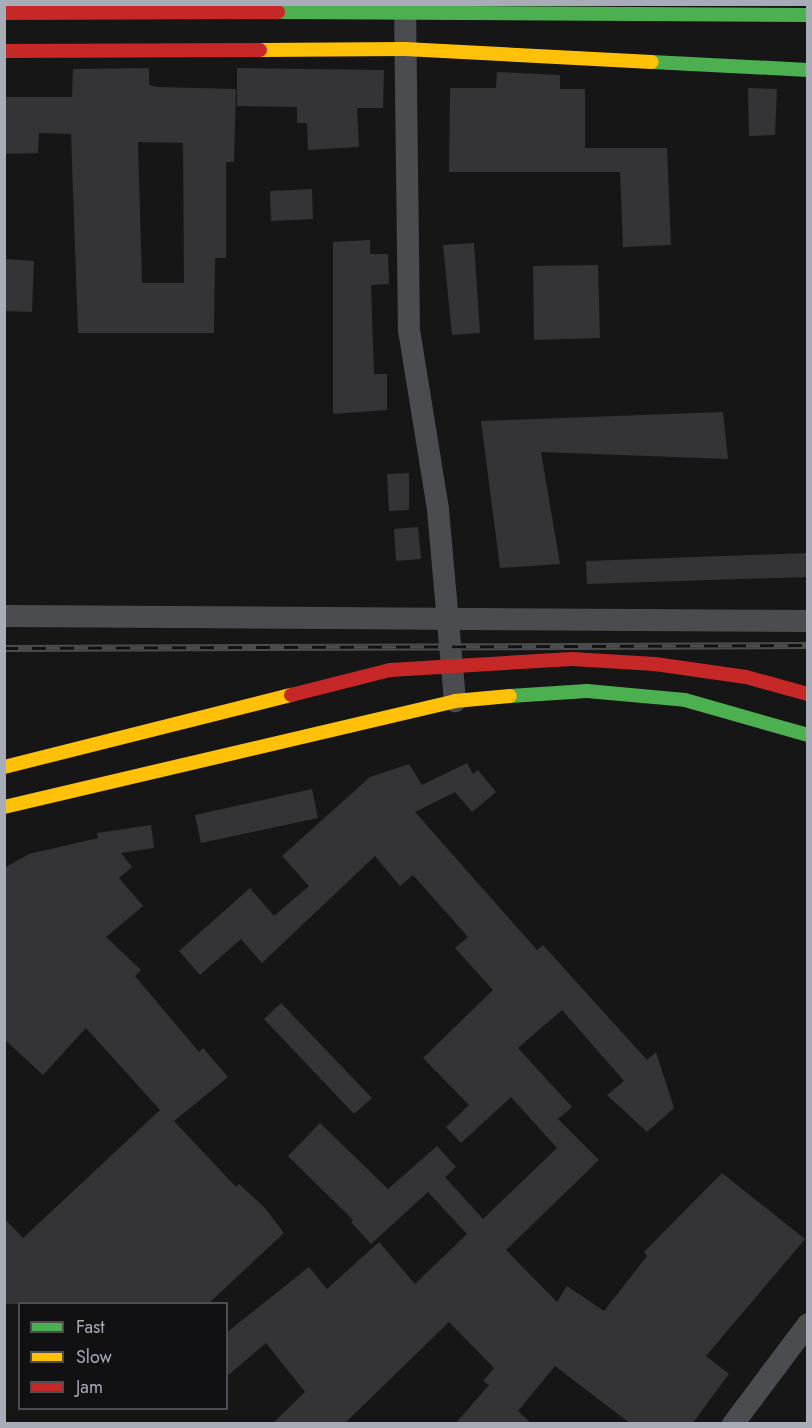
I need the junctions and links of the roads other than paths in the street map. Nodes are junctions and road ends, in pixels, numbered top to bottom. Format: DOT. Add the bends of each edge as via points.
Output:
graph roads {
  1 [pos="405,8"];
  2 [pos="4,13"];
  3 [pos="807,15"];
  4 [pos="405,49"];
  5 [pos="4,51"];
  6 [pos="807,70"];
  7 [pos="4,616"];
  8 [pos="447,619"];
  9 [pos="807,621"];
  10 [pos="452,664"];
  11 [pos="807,694"];
  12 [pos="455,701"];
  13 [pos="807,735"];
  14 [pos="4,767"];
  15 [pos="4,807"];
  16 [pos="807,1324"];
  17 [pos="733,1424"];
  1 -- 2 [label="street"];
  1 -- 3 [label="street"];
  1 -- 4 [label="street"];
  4 -- 5 [label="street"];
  4 -- 6 [label="street"];
  4 -- 8 [label="street" via="409,330 438,510"];
  7 -- 8 [label="street"];
  8 -- 9 [label="street"];
  8 -- 10 [label="street"];
  10 -- 11 [label="street" via="572,658 655,664 746,677"];
  10 -- 12 [label="street"];
  10 -- 14 [label="street" via="390,670"];
  12 -- 13 [label="street" via="587,691 633,694 685,700"];
  12 -- 15 [label="street"];
  16 -- 17 [label="street"];
}
